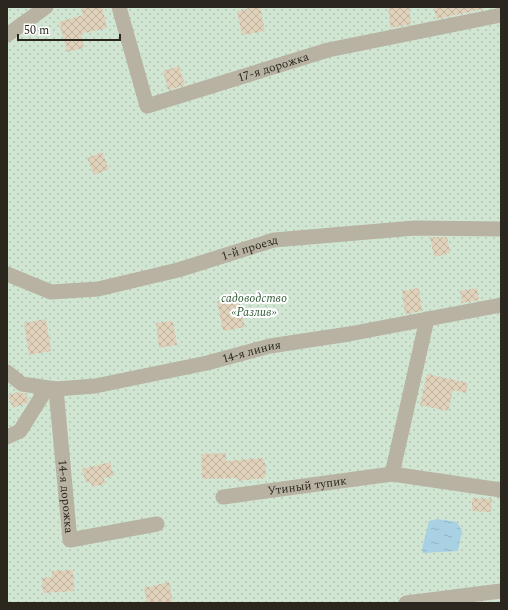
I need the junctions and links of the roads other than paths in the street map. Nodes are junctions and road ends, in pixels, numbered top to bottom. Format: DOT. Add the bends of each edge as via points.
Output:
graph roads {
  1 [pos="46,7"];
  2 [pos="119,7"];
  3 [pos="501,16"];
  4 [pos="7,35"];
  5 [pos="501,229"];
  6 [pos="7,274"];
  7 [pos="501,305"];
  8 [pos="426,319"];
  9 [pos="7,372"];
  10 [pos="52,389"];
  11 [pos="7,437"];
  12 [pos="392,474"];
  13 [pos="501,490"];
  14 [pos="223,498"];
  15 [pos="157,524"];
  16 [pos="501,591"];
  17 [pos="406,603"];
  1 -- 4 [label="street"];
  2 -- 3 [label="street, 17-я дорожка" via="147,106 328,50"];
  5 -- 6 [label="street, 1-й проезд" via="415,228 274,240 178,270 98,289 51,292"];
  7 -- 8 [label="street, 14-я линия"];
  8 -- 10 [label="street, 14-я линия" via="270,346 207,363 95,386"];
  8 -- 12 [label="street"];
  9 -- 10 [label="street, 14-я линия" via="22,384"];
  10 -- 11 [label="street" via="20,431"];
  10 -- 15 [label="street, 14-я дорожка" via="70,540"];
  12 -- 13 [label="street, Утиный тупик"];
  12 -- 14 [label="street, Утиный тупик"];
  16 -- 17 [label="street"];
}
